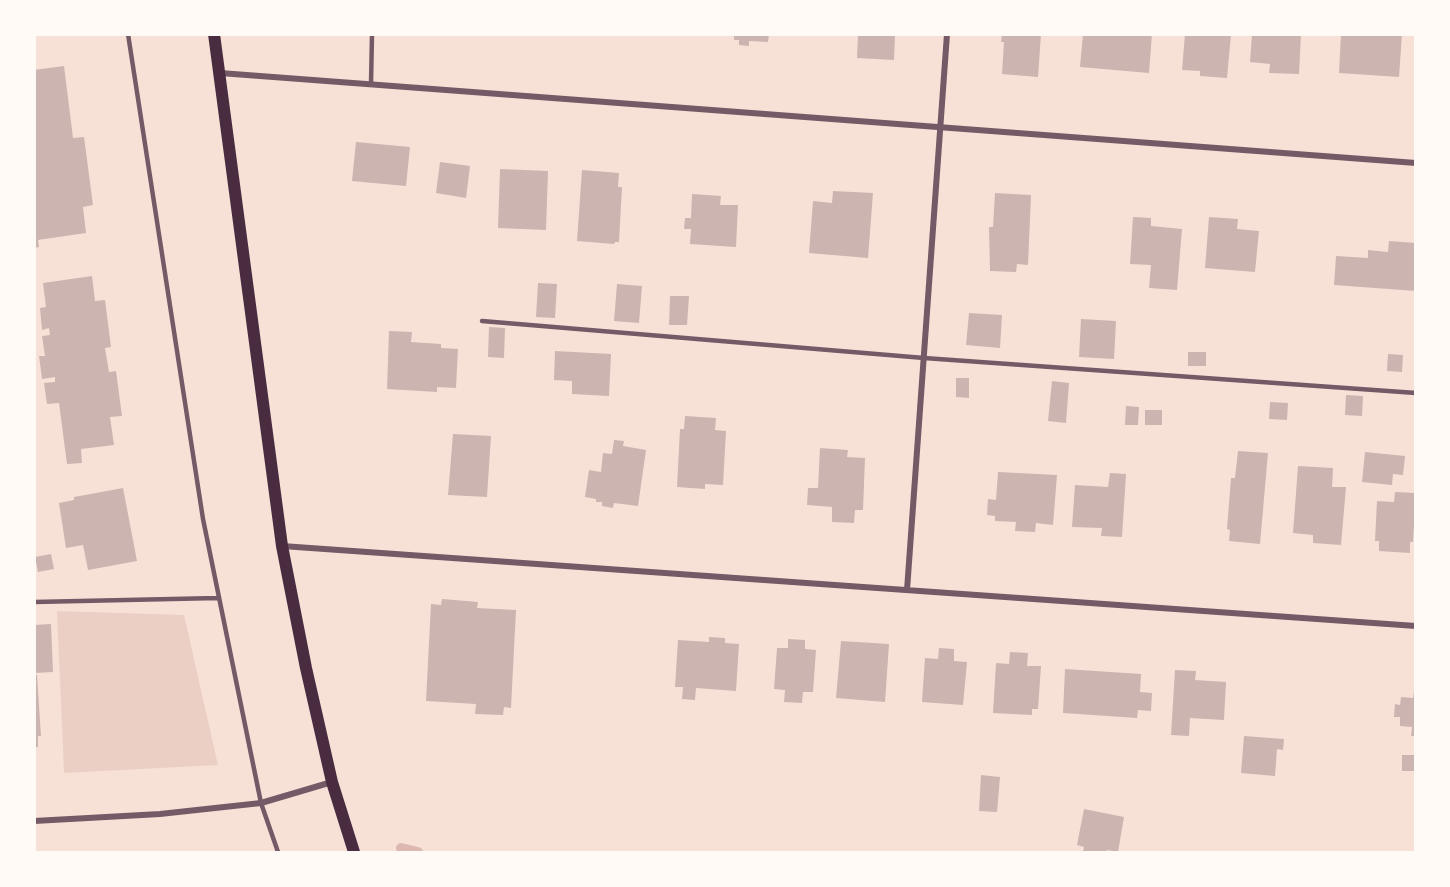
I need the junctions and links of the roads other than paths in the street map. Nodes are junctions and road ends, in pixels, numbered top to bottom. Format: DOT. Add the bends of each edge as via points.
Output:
graph roads {
  1 [pos="128,34"];
  2 [pos="214,34"];
  3 [pos="372,34"];
  4 [pos="947,34"];
  5 [pos="220,73"];
  6 [pos="371,84"];
  7 [pos="940,127"];
  8 [pos="1416,163"];
  9 [pos="482,321"];
  10 [pos="924,358"];
  11 [pos="1416,393"];
  12 [pos="282,546"];
  13 [pos="907,590"];
  14 [pos="218,598"];
  15 [pos="34,602"];
  16 [pos="1416,626"];
  17 [pos="332,782"];
  18 [pos="261,803"];
  19 [pos="34,821"];
  20 [pos="278,852"];
  21 [pos="354,852"];
  1 -- 14 [label="lane" via="202,519"];
  2 -- 5 [label="main road"];
  3 -- 6 [label="lane"];
  4 -- 7 [label="street"];
  5 -- 6 [label="street"];
  5 -- 12 [label="main road"];
  6 -- 7 [label="street"];
  7 -- 8 [label="street"];
  7 -- 10 [label="street"];
  9 -- 10 [label="lane"];
  10 -- 11 [label="lane"];
  10 -- 13 [label="street"];
  12 -- 13 [label="street"];
  12 -- 17 [label="main road"];
  13 -- 16 [label="street"];
  14 -- 15 [label="lane"];
  14 -- 18 [label="lane"];
  17 -- 18 [label="street"];
  17 -- 21 [label="main road"];
  18 -- 19 [label="street"];
  18 -- 20 [label="lane"];
}
